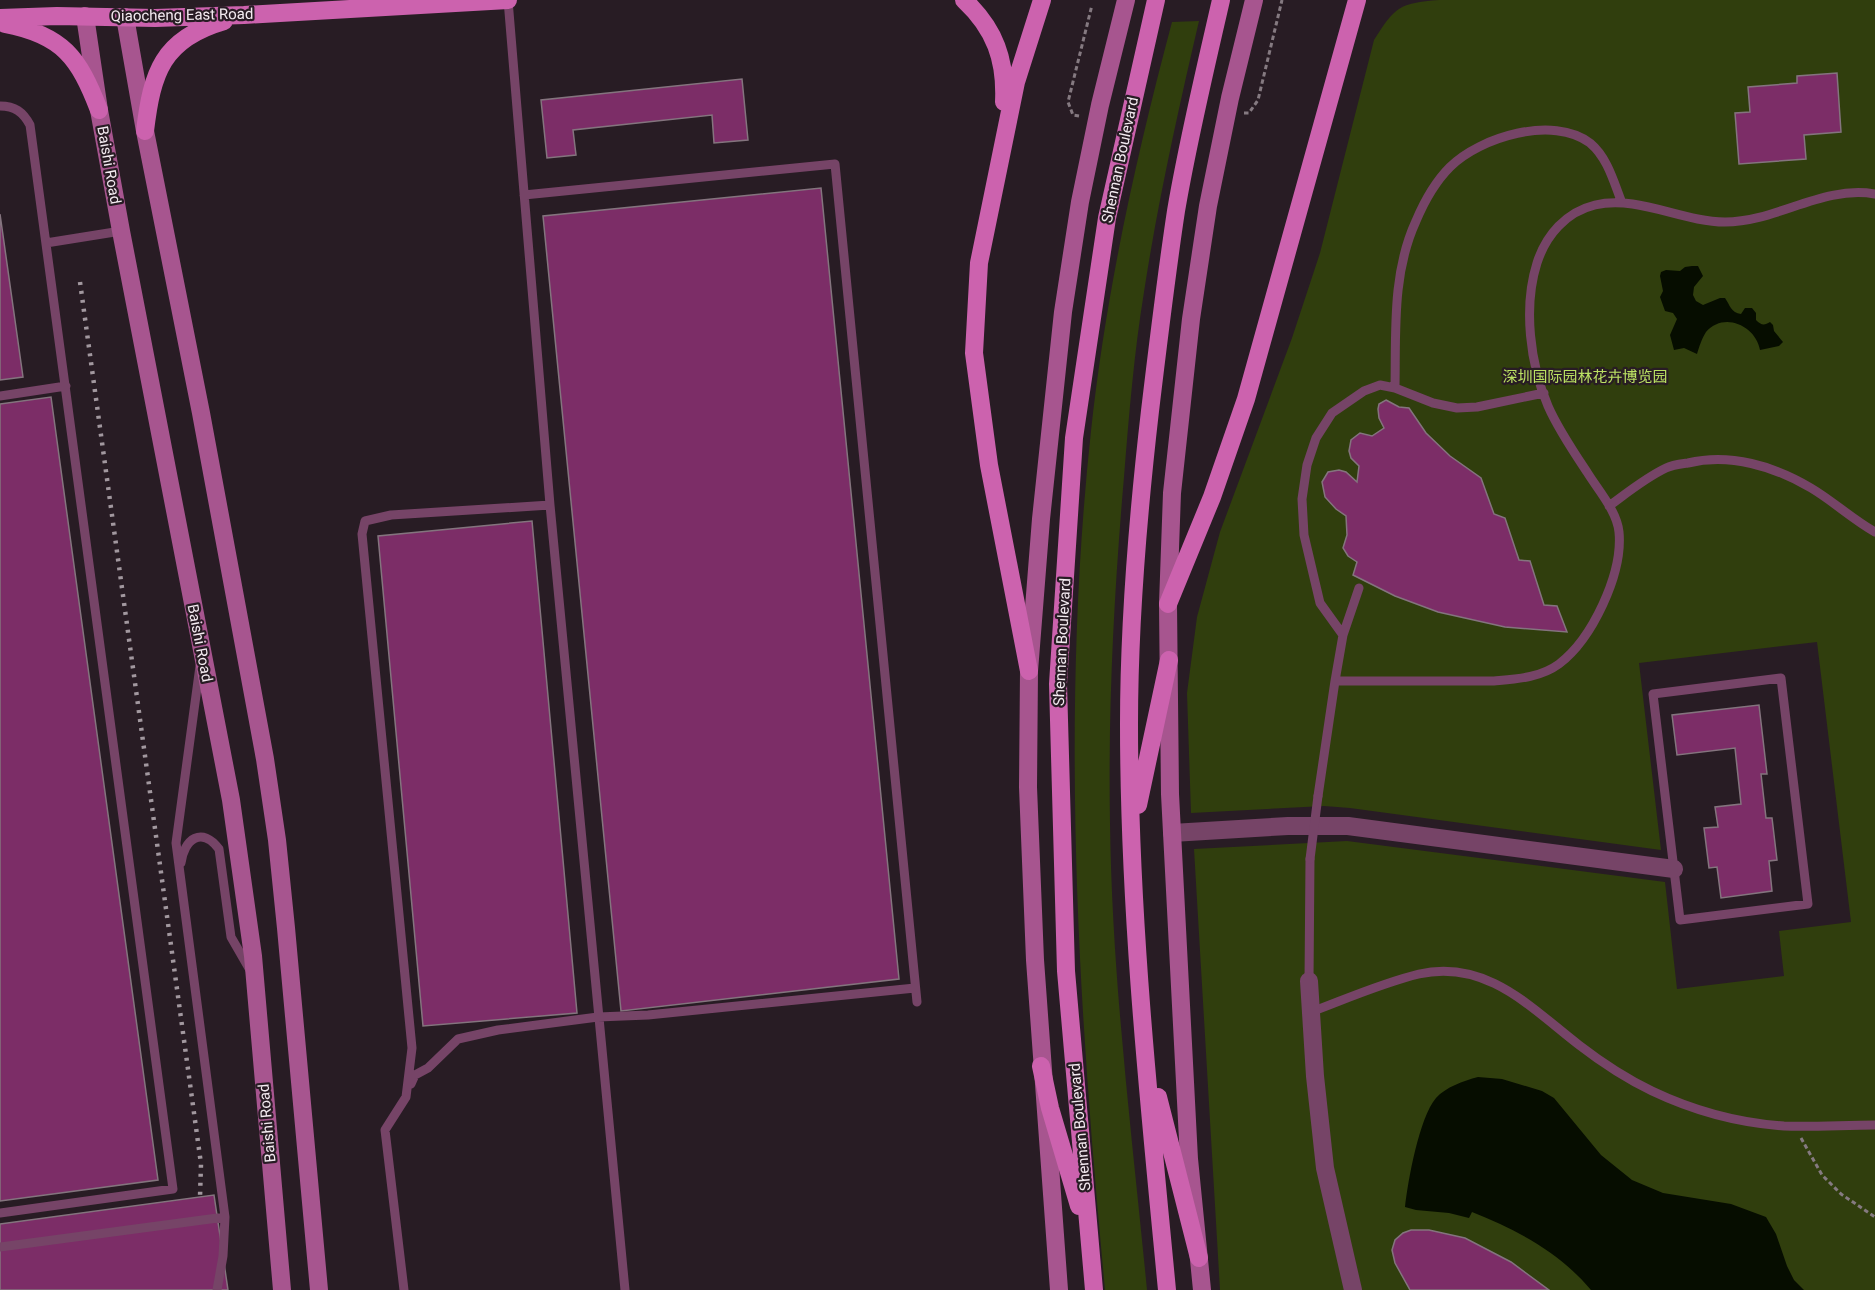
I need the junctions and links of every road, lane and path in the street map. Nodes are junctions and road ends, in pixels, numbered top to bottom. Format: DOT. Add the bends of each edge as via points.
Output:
graph roads {
  1 [pos="508,0"];
  2 [pos="964,0"];
  3 [pos="1042,0"];
  4 [pos="1126,0"];
  5 [pos="1156,0"];
  6 [pos="1221,0"];
  7 [pos="1254,0"];
  8 [pos="1282,0"];
  9 [pos="1357,0"];
  10 [pos="1368,0"];
  11 [pos="1092,5"];
  12 [pos="84,8"];
  13 [pos="124,9"];
  14 [pos="244,15"];
  15 [pos="0,21"];
  16 [pos="1348,34"];
  17 [pos="1235,105"];
  18 [pos="0,106"];
  19 [pos="99,111"];
  20 [pos="1079,116"];
  21 [pos="145,131"];
  22 [pos="1002,143"];
  23 [pos="1875,194"];
  24 [pos="524,195"];
  25 [pos="1622,203"];
  26 [pos="122,231"];
  27 [pos="46,243"];
  28 [pos="66,386"];
  29 [pos="1395,388"];
  30 [pos="1544,393"];
  31 [pos="0,396"];
  32 [pos="550,505"];
  33 [pos="1609,506"];
  34 [pos="1875,532"];
  35 [pos="1359,588"];
  36 [pos="1168,604"];
  37 [pos="1343,634"];
  38 [pos="202,655"];
  39 [pos="1169,660"];
  40 [pos="1029,671"];
  41 [pos="1335,681"];
  42 [pos="1172,833"];
  43 [pos="1131,849"];
  44 [pos="1674,869"];
  45 [pos="180,875"];
  46 [pos="255,979"];
  47 [pos="1310,981"];
  48 [pos="915,988"];
  49 [pos="917,1002"];
  50 [pos="1311,1012"];
  51 [pos="598,1017"];
  52 [pos="1144,1043"];
  53 [pos="1041,1066"];
  54 [pos="406,1097"];
  55 [pos="1795,1125"];
  56 [pos="1875,1125"];
  57 [pos="0,1213"];
  58 [pos="221,1217"];
  59 [pos="1875,1217"];
  60 [pos="0,1247"];
  61 [pos="1091,1253"];
  62 [pos="1199,1258"];
  63 [pos="218,1290"];
  64 [pos="282,1290"];
  65 [pos="319,1290"];
  66 [pos="404,1290"];
  67 [pos="625,1290"];
  68 [pos="1059,1290"];
  69 [pos="1094,1290"];
  70 [pos="1167,1290"];
  71 [pos="1202,1290"];
  72 [pos="1353,1290"];
  1 -- 14 [label="main road, Qiaocheng East Road"];
  1 -- 24 [label="lane"];
  2 -- 22 [label="main road" via="984,21 1000,57 1005,82"];
  3 -- 22 [label="main road"];
  4 -- 40 [label="main road" via="1080,202 1063,312"];
  5 -- 61 [label="main road, Shennan Boulevard" via="1107,218 1074,438 1058,684 1066,971"];
  6 -- 43 [label="main road" via="1176,209 1135,556 1129,723"];
  7 -- 17 [label="main road"];
  8 -- 17 [label="path" via="1258,100 1249,113"];
  9 -- 16 [label="main road"];
  10 -- 16 [label="main road"];
  11 -- 20 [label="path" via="1068,102 1073,115"];
  12 -- 13 [label="main road, Qiaocheng East Road"];
  12 -- 15 [label="main road, Qiaocheng East Road"];
  12 -- 19 [label="main road, Baishi Road"];
  13 -- 14 [label="main road, Qiaocheng East Road"];
  13 -- 21 [label="main road"];
  14 -- 21 [label="main road" via="193,34 164,60 151,90"];
  15 -- 19 [label="main road" via="42,35 68,53 87,78"];
  16 -- 36 [label="main road" via="1246,399 1212,497"];
  17 -- 36 [label="main road" via="1208,206 1191,319 1172,493"];
  18 -- 27 [label="lane" via="18,110 30,125"];
  19 -- 26 [label="main road, Baishi Road"];
  21 -- 65 [label="main road" via="265,759 277,840"];
  22 -- 40 [label="main road" via="979,263 974,353 989,465"];
  23 -- 25 [label="lane" via="1836,193 1757,217 1726,222"];
  24 -- 32 [label="lane"];
  24 -- 48 [label="lane" via="835,164"];
  25 -- 29 [label="lane" via="1603,158 1589,143 1569,134 1547,130 1515,133 1479,145 1450,166 1415,221 1402,262 1396,301"];
  25 -- 30 [label="lane" via="1596,205 1573,214 1556,227 1541,250 1530,307 1537,369"];
  26 -- 27 [label="lane"];
  26 -- 38 [label="main road, Baishi Road"];
  27 -- 28 [label="lane"];
  28 -- 31 [label="lane"];
  28 -- 57 [label="lane" via="173,1189"];
  29 -- 30 [label="lane" via="1457,408"];
  29 -- 37 [label="lane" via="1380,386 1364,391 1332,413 1316,438 1307,465 1302,499 1311,573 1320,603"];
  30 -- 33 [label="lane" via="1565,438"];
  32 -- 51 [label="lane"];
  32 -- 54 [label="lane" via="391,515 365,521 363,546 412,1048"];
  33 -- 34 [label="lane" via="1668,467 1726,460 1777,471"];
  33 -- 41 [label="lane" via="1619,531 1612,580 1592,626 1558,665 1540,675 1511,680"];
  35 -- 37 [label="lane"];
  36 -- 39 [label="main road"];
  37 -- 41 [label="lane"];
  38 -- 45 [label="lane" via="176,833"];
  38 -- 46 [label="main road, Baishi Road" via="231,800"];
  39 -- 42 [label="main road"];
  39 -- 43 [label="main road"];
  40 -- 53 [label="main road" via="1028,788"];
  41 -- 47 [label="lane, bridge" via="1310,859"];
  42 -- 44 [label="street" via="1348,826"];
  42 -- 62 [label="main road" via="1189,1159"];
  43 -- 52 [label="main road"];
  44 -- 44 [label="lane" via="1653,694 1781,678 1808,904 1680,920"];
  45 -- 46 [label="lane" via="187,844 193,838 212,839 219,849 231,937"];
  45 -- 58 [label="lane"];
  46 -- 64 [label="main road, Baishi Road"];
  47 -- 50 [label="street"];
  48 -- 49 [label="lane"];
  48 -- 51 [label="lane"];
  50 -- 55 [label="lane" via="1420,974 1449,972 1478,977 1508,990 1579,1045 1652,1091 1742,1121"];
  50 -- 72 [label="street" via="1325,1168"];
  51 -- 54 [label="lane" via="458,1039 415,1075"];
  51 -- 67 [label="lane"];
  52 -- 62 [label="main road"];
  52 -- 70 [label="main road"];
  53 -- 61 [label="main road"];
  53 -- 68 [label="main road"];
  54 -- 66 [label="lane" via="385,1130"];
  55 -- 56 [label="lane"];
  55 -- 59 [label="path" via="1822,1175"];
  58 -- 60 [label="lane"];
  58 -- 63 [label="lane" via="223,1256"];
  61 -- 69 [label="main road, Shennan Boulevard"];
  62 -- 71 [label="main road"];
}
